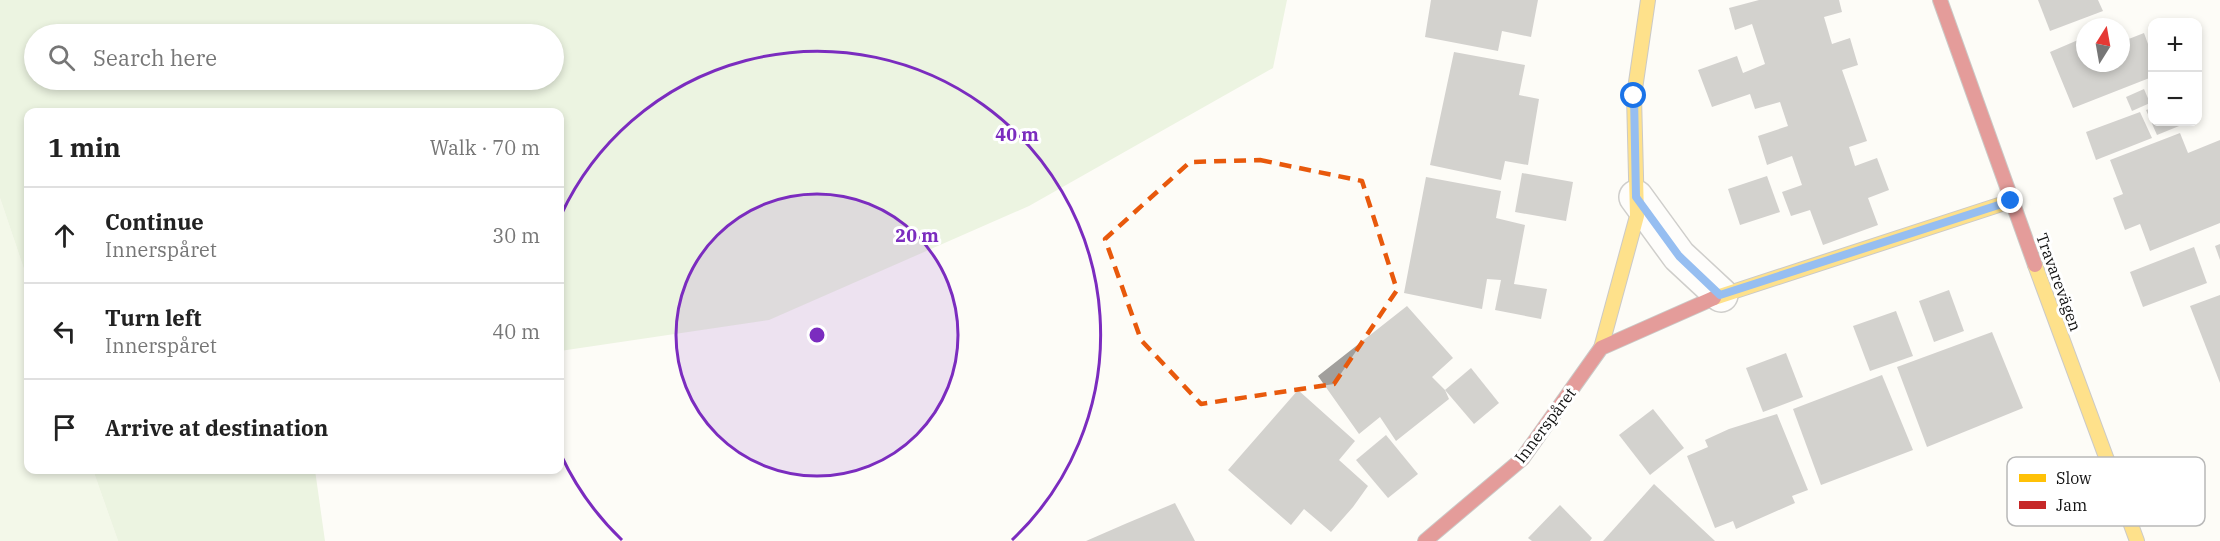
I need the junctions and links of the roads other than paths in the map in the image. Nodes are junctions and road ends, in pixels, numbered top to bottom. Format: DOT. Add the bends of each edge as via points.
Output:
graph roads {
  1 [pos="1648,0"];
  2 [pos="1940,0"];
  3 [pos="1636,197"];
  4 [pos="2011,201"];
  5 [pos="1720,295"];
  6 [pos="1601,348"];
  7 [pos="2106,457"];
  8 [pos="2131,526"];
  9 [pos="1425,541"];
  10 [pos="2137,541"];
  1 -- 3 [label="street, Innerspåret" via="1634,96"];
  2 -- 4 [label="street, Travarevägen"];
  3 -- 5 [label="street" via="1679,256"];
  3 -- 6 [label="street, Innerspåret" via="1637,216"];
  4 -- 5 [label="street"];
  4 -- 7 [label="street, Travarevägen"];
  5 -- 6 [label="street"];
  6 -- 9 [label="street, Innerspåret" via="1522,459"];
  8 -- 10 [label="street, Travarevägen"];
}
